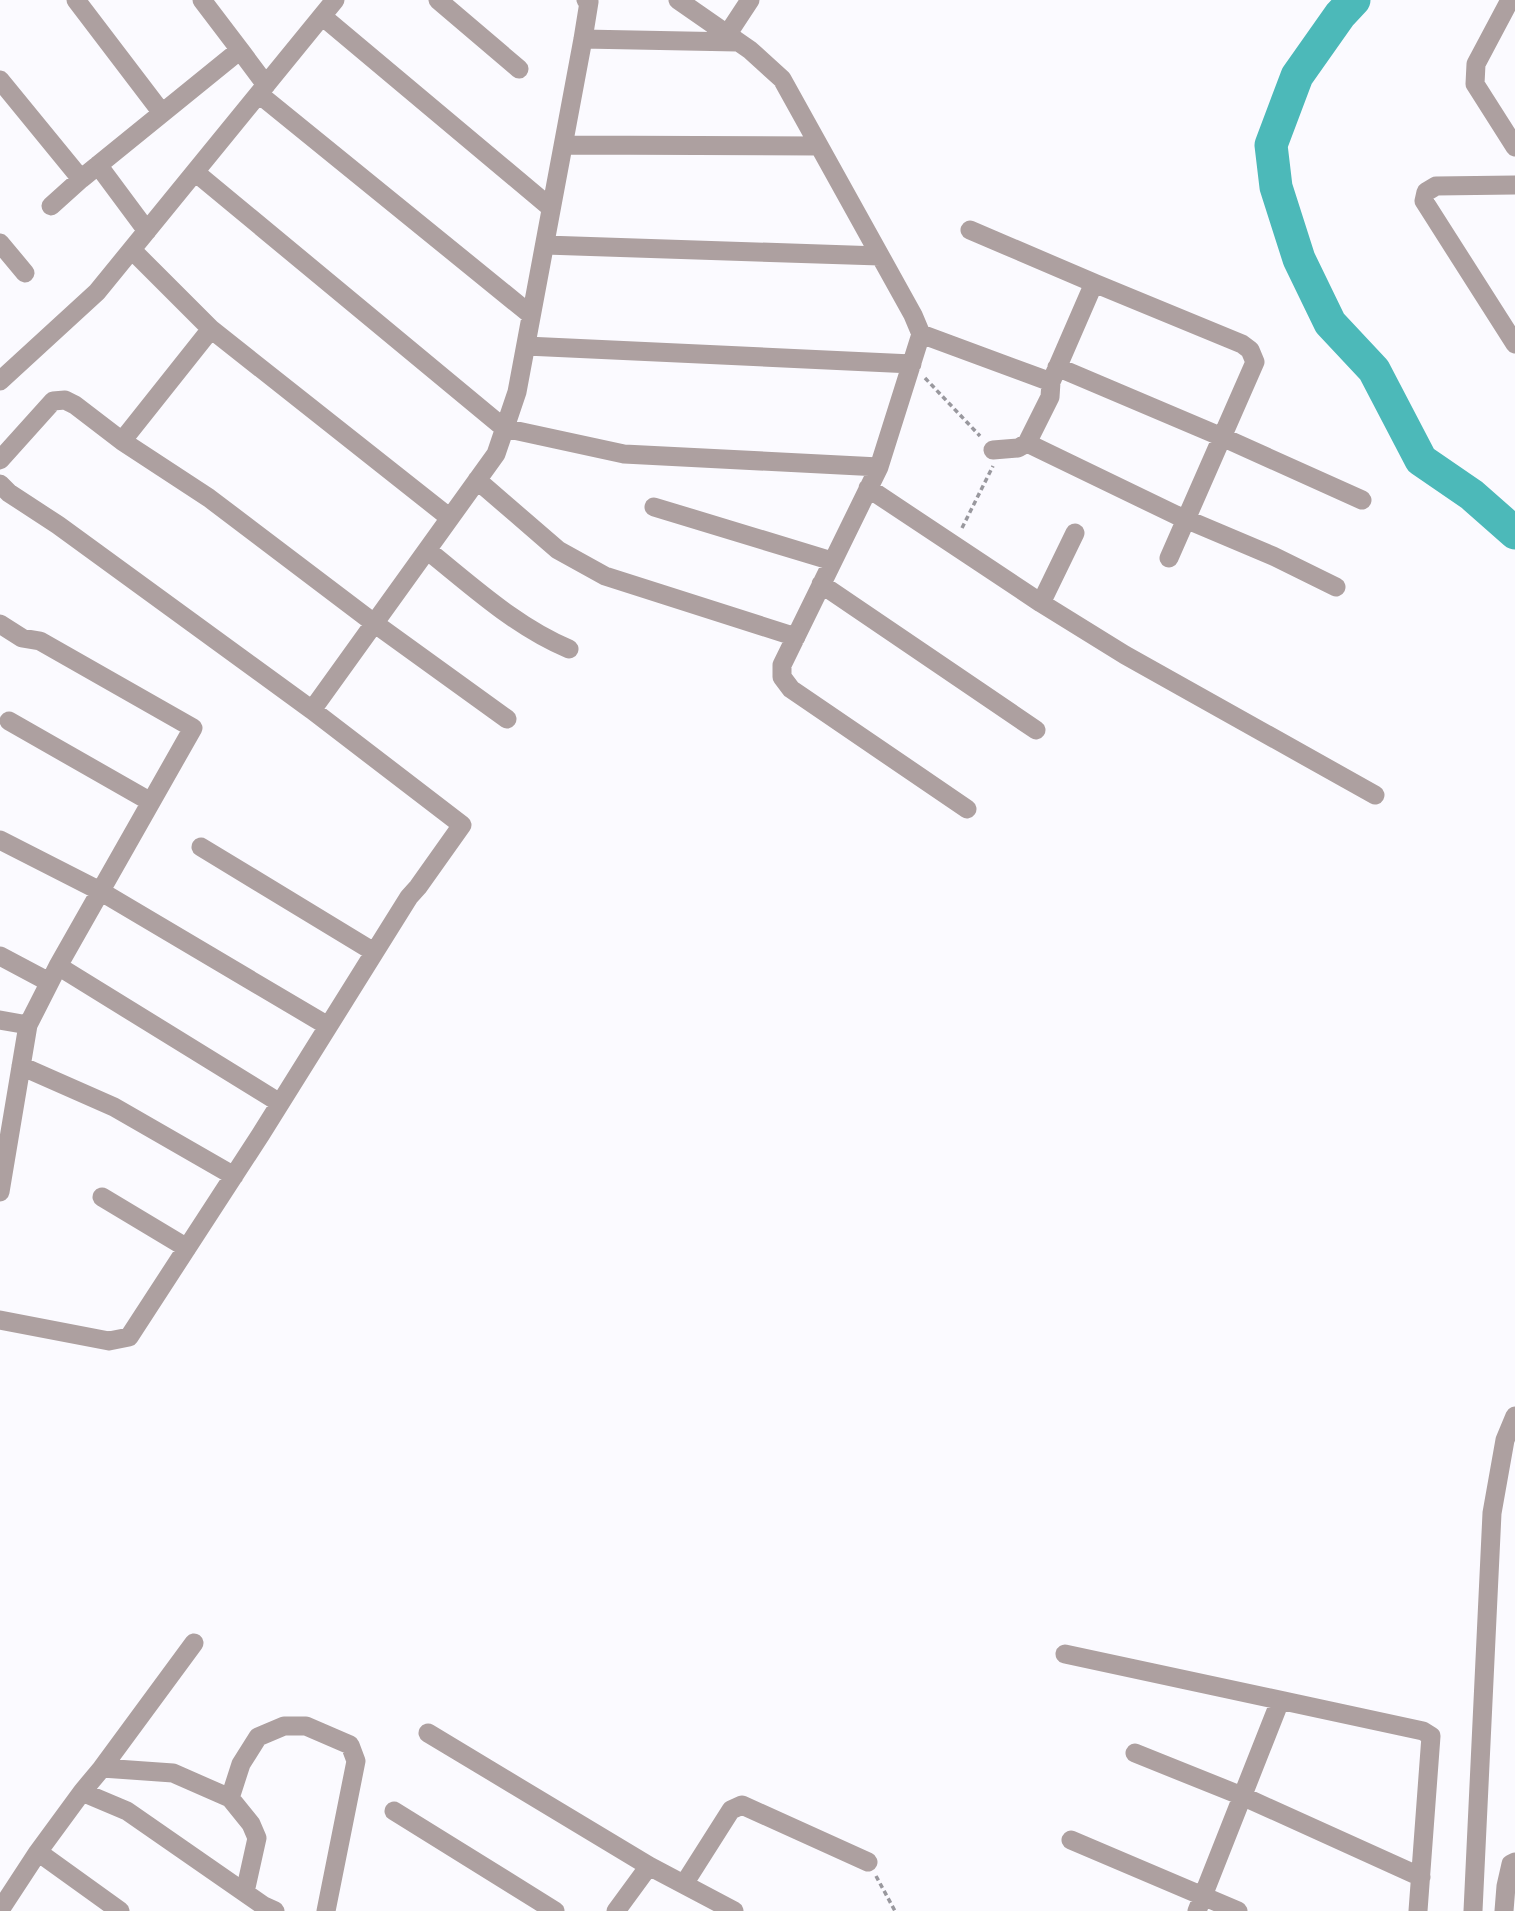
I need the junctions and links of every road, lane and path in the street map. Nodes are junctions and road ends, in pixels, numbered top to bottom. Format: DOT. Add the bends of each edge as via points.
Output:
graph roads {
  1 [pos="76,0"];
  2 [pos="202,0"];
  3 [pos="438,0"];
  4 [pos="678,0"];
  5 [pos="750,0"];
  6 [pos="1510,0"];
  7 [pos="588,1"];
  8 [pos="326,6"];
  9 [pos="732,38"];
  10 [pos="583,39"];
  11 [pos="240,50"];
  12 [pos="519,69"];
  13 [pos="0,79"];
  14 [pos="262,90"];
  15 [pos="162,113"];
  16 [pos="563,145"];
  17 [pos="819,146"];
  18 [pos="1515,147"];
  19 [pos="98,165"];
  20 [pos="195,172"];
  21 [pos="80,179"];
  22 [pos="1515,185"];
  23 [pos="51,206"];
  24 [pos="551,208"];
  25 [pos="970,230"];
  26 [pos="147,231"];
  27 [pos="0,243"];
  28 [pos="545,245"];
  29 [pos="132,250"];
  30 [pos="880,256"];
  31 [pos="25,273"];
  32 [pos="1094,283"];
  33 [pos="531,315"];
  34 [pos="211,330"];
  35 [pos="921,334"];
  36 [pos="1515,344"];
  37 [pos="526,346"];
  38 [pos="912,364"];
  39 [pos="1054,374"];
  40 [pos="0,381"];
  41 [pos="505,428"];
  42 [pos="1222,437"];
  43 [pos="122,441"];
  44 [pos="1027,443"];
  45 [pos="993,450"];
  46 [pos="0,460"];
  47 [pos="879,467"];
  48 [pos="477,480"];
  49 [pos="868,488"];
  50 [pos="3,494"];
  51 [pos="1362,500"];
  52 [pos="654,507"];
  53 [pos="450,518"];
  54 [pos="1186,519"];
  55 [pos="1075,533"];
  56 [pos="954,545"];
  57 [pos="427,550"];
  58 [pos="1169,558"];
  59 [pos="832,561"];
  60 [pos="821,584"];
  61 [pos="1336,587"];
  62 [pos="1041,603"];
  63 [pos="374,623"];
  64 [pos="0,624"];
  65 [pos="796,636"];
  66 [pos="569,649"];
  67 [pos="312,710"];
  68 [pos="508,719"];
  69 [pos="9,721"];
  70 [pos="1036,730"];
  71 [pos="1375,795"];
  72 [pos="151,802"];
  73 [pos="967,809"];
  74 [pos="0,840"];
  75 [pos="201,847"];
  76 [pos="100,891"];
  77 [pos="374,952"];
  78 [pos="0,956"];
  79 [pos="54,974"];
  80 [pos="0,1020"];
  81 [pos="28,1025"];
  82 [pos="328,1026"];
  83 [pos="21,1066"];
  84 [pos="280,1103"];
  85 [pos="7,1108"];
  86 [pos="234,1176"];
  87 [pos="0,1192"];
  88 [pos="102,1196"];
  89 [pos="187,1248"];
  90 [pos="0,1320"];
  91 [pos="1515,1416"];
  92 [pos="194,1643"];
  93 [pos="1065,1654"];
  94 [pos="1280,1700"];
  95 [pos="428,1732"];
  96 [pos="1135,1753"];
  97 [pos="102,1768"];
  98 [pos="82,1792"];
  99 [pos="1242,1796"];
  100 [pos="230,1798"];
  101 [pos="394,1811"];
  102 [pos="1071,1840"];
  103 [pos="38,1852"];
  104 [pos="868,1862"];
  105 [pos="1515,1862"];
  106 [pos="649,1866"];
  107 [pos="1421,1877"];
  108 [pos="684,1884"];
  109 [pos="245,1892"];
  110 [pos="1200,1903"];
  111 [pos="267,1909"];
  112 [pos="0,1910"];
  113 [pos="120,1911"];
  114 [pos="326,1911"];
  115 [pos="555,1911"];
  116 [pos="616,1911"];
  117 [pos="734,1911"];
  118 [pos="895,1911"];
  119 [pos="1238,1911"];
  120 [pos="1418,1911"];
  121 [pos="1473,1911"];
  122 [pos="1504,1911"];
  1 -- 15 [label="street"];
  2 -- 11 [label="street"];
  3 -- 12 [label="street"];
  4 -- 9 [label="street"];
  5 -- 9 [label="street"];
  6 -- 18 [label="street" via="1476,64 1475,84"];
  7 -- 10 [label="street"];
  8 -- 14 [label="street"];
  8 -- 24 [label="street"];
  9 -- 10 [label="street"];
  9 -- 17 [label="street" via="782,79"];
  10 -- 16 [label="street"];
  11 -- 14 [label="street"];
  11 -- 15 [label="street"];
  13 -- 21 [label="street"];
  14 -- 20 [label="street"];
  14 -- 33 [label="street"];
  15 -- 19 [label="street"];
  16 -- 17 [label="street"];
  16 -- 24 [label="street"];
  17 -- 30 [label="street"];
  19 -- 21 [label="street"];
  19 -- 26 [label="street"];
  20 -- 26 [label="street"];
  20 -- 41 [label="street"];
  21 -- 23 [label="street"];
  22 -- 36 [label="street" via="1436,186 1426,192 1424,201"];
  24 -- 28 [label="street"];
  25 -- 32 [label="street"];
  26 -- 29 [label="street"];
  27 -- 31 [label="street"];
  28 -- 30 [label="street"];
  28 -- 33 [label="street"];
  29 -- 34 [label="street"];
  29 -- 40 [label="street" via="97,292"];
  30 -- 35 [label="street"];
  32 -- 39 [label="street"];
  32 -- 42 [label="street" via="1250,350 1255,362"];
  33 -- 37 [label="street"];
  34 -- 43 [label="street"];
  34 -- 53 [label="street"];
  35 -- 38 [label="street"];
  35 -- 39 [label="street"];
  37 -- 38 [label="street"];
  37 -- 41 [label="street"];
  38 -- 45 [label="path"];
  38 -- 47 [label="street"];
  39 -- 42 [label="street"];
  39 -- 44 [label="street" via="1050,397"];
  41 -- 47 [label="street" via="624,454"];
  41 -- 48 [label="street" via="496,454"];
  42 -- 51 [label="street"];
  42 -- 54 [label="street"];
  43 -- 46 [label="street" via="75,405 53,401"];
  43 -- 63 [label="street" via="209,498"];
  44 -- 45 [label="street"];
  44 -- 54 [label="street"];
  45 -- 56 [label="path" via="994,464"];
  47 -- 49 [label="street"];
  48 -- 53 [label="street"];
  48 -- 65 [label="street" via="558,550 606,576"];
  49 -- 56 [label="street"];
  49 -- 59 [label="street"];
  50 -- 67 [label="street" via="58,525"];
  52 -- 59 [label="street"];
  53 -- 57 [label="street"];
  54 -- 58 [label="street"];
  54 -- 61 [label="street"];
  55 -- 62 [label="street"];
  56 -- 62 [label="street"];
  57 -- 63 [label="street"];
  57 -- 66 [label="street" via="520,624"];
  59 -- 60 [label="street"];
  60 -- 65 [label="street"];
  60 -- 70 [label="street"];
  62 -- 71 [label="street"];
  63 -- 67 [label="street"];
  63 -- 68 [label="street"];
  64 -- 72 [label="street" via="22,638 40,641 193,728"];
  65 -- 73 [label="street" via="782,665 782,677 791,690"];
  67 -- 77 [label="street" via="462,825"];
  69 -- 72 [label="street"];
  72 -- 76 [label="street"];
  74 -- 76 [label="street"];
  75 -- 77 [label="street"];
  76 -- 79 [label="street"];
  76 -- 82 [label="street"];
  77 -- 82 [label="street"];
  78 -- 79 [label="street"];
  79 -- 81 [label="street"];
  79 -- 84 [label="street"];
  80 -- 81 [label="street"];
  81 -- 83 [label="street"];
  82 -- 84 [label="street"];
  83 -- 85 [label="street"];
  83 -- 86 [label="street" via="114,1107"];
  84 -- 86 [label="street"];
  85 -- 87 [label="street"];
  86 -- 89 [label="street"];
  88 -- 89 [label="street"];
  89 -- 90 [label="street" via="129,1337 109,1341"];
  91 -- 121 [label="street" via="1505,1440 1492,1513"];
  92 -- 97 [label="street"];
  93 -- 94 [label="street"];
  94 -- 99 [label="street"];
  94 -- 107 [label="street" via="1431,1736"];
  95 -- 106 [label="street"];
  96 -- 99 [label="street"];
  97 -- 98 [label="street"];
  97 -- 100 [label="street" via="173,1773"];
  98 -- 103 [label="street"];
  98 -- 109 [label="street" via="127,1811"];
  99 -- 107 [label="street"];
  99 -- 110 [label="street"];
  100 -- 109 [label="street" via="257,1838"];
  100 -- 114 [label="street" via="241,1764 258,1737 284,1726 306,1726 350,1745 356,1761"];
  101 -- 115 [label="street"];
  102 -- 110 [label="street"];
  103 -- 112 [label="street"];
  103 -- 113 [label="street"];
  104 -- 108 [label="street" via="742,1805 731,1810"];
  104 -- 118 [label="path"];
  105 -- 122 [label="street" via="1506,1886"];
  106 -- 108 [label="street"];
  106 -- 116 [label="street"];
  107 -- 120 [label="street"];
  108 -- 117 [label="street"];
  109 -- 111 [label="street"];
  110 -- 119 [label="street"];
}
